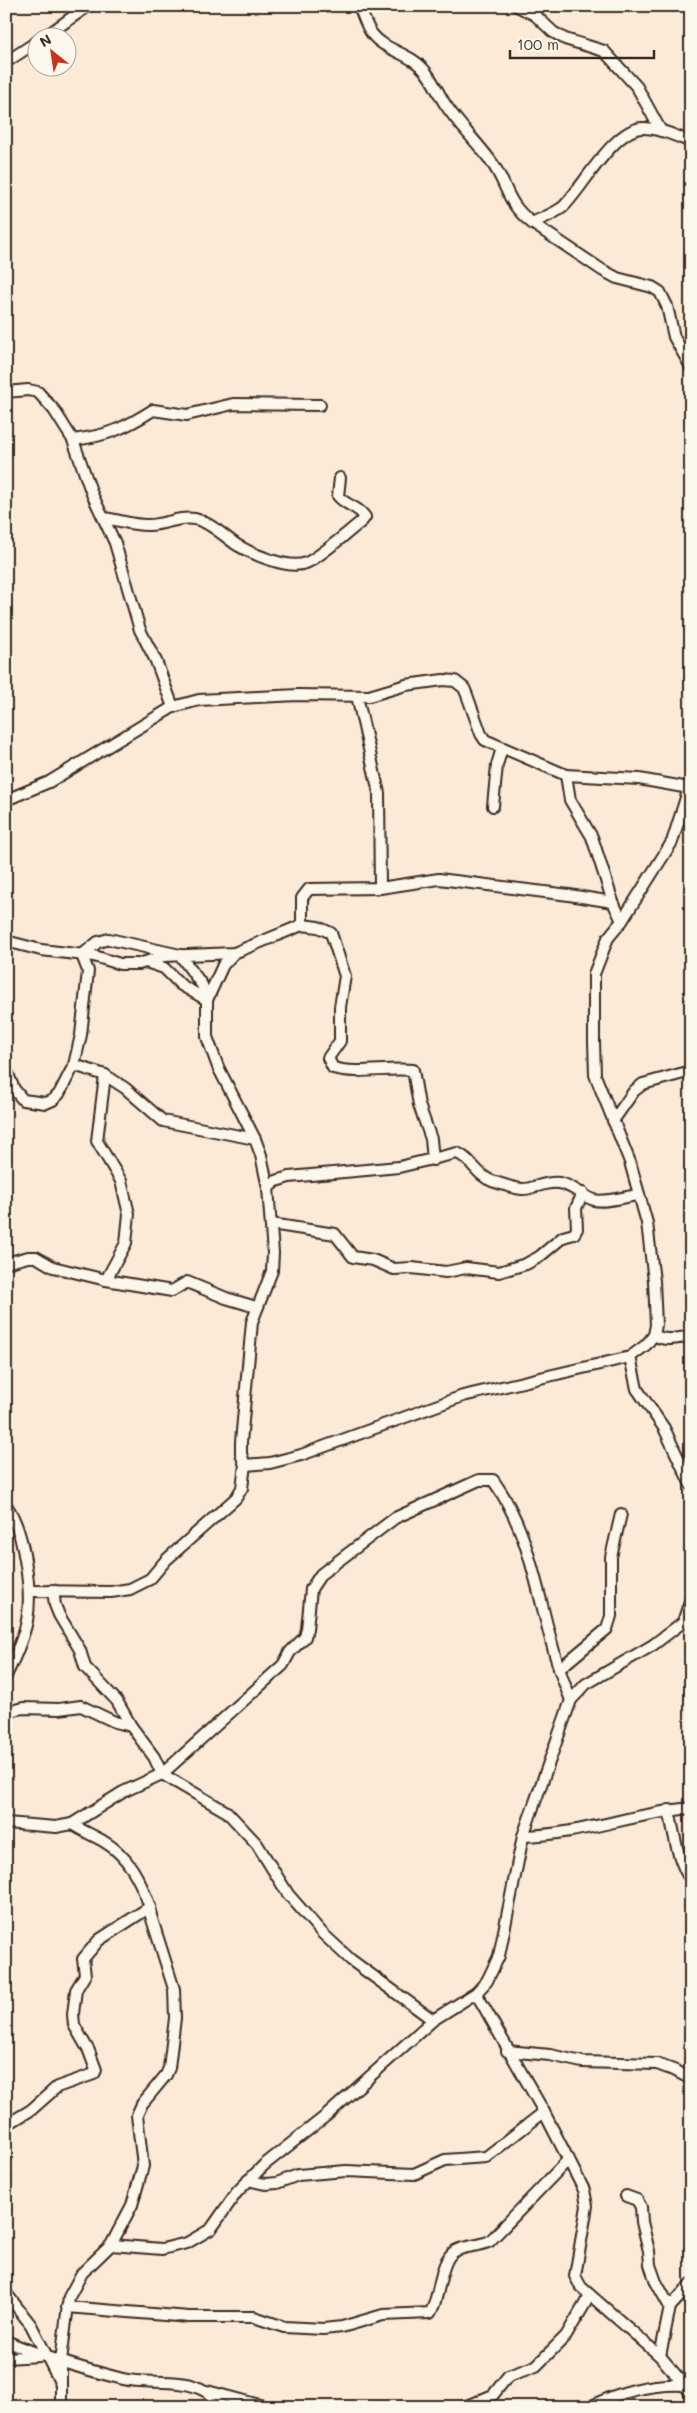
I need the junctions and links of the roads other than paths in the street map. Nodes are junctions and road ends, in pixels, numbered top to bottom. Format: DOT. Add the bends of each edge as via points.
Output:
graph roads {
  1 [pos="88,6"];
  2 [pos="358,6"];
  3 [pos="517,6"];
  4 [pos="57,28"];
  5 [pos="28,48"];
  6 [pos="6,62"];
  7 [pos="661,131"];
  8 [pos="691,142"];
  9 [pos="532,223"];
  10 [pos="691,367"];
  11 [pos="6,392"];
  12 [pos="320,404"];
  13 [pos="73,440"];
  14 [pos="340,478"];
  15 [pos="104,518"];
  16 [pos="357,696"];
  17 [pos="173,707"];
  18 [pos="502,748"];
  19 [pos="566,775"];
  20 [pos="690,786"];
  21 [pos="6,800"];
  22 [pos="493,806"];
  23 [pos="380,888"];
  24 [pos="613,902"];
  25 [pos="622,921"];
  26 [pos="302,925"];
  27 [pos="6,940"];
  28 [pos="234,953"];
  29 [pos="180,955"];
  30 [pos="82,956"];
  31 [pos="146,962"];
  32 [pos="207,1000"];
  33 [pos="74,1064"];
  34 [pos="6,1069"];
  35 [pos="691,1071"];
  36 [pos="105,1075"];
  37 [pos="613,1121"];
  38 [pos="255,1140"];
  39 [pos="433,1160"];
  40 [pos="268,1188"];
  41 [pos="583,1193"];
  42 [pos="639,1195"];
  43 [pos="271,1224"];
  44 [pos="6,1263"];
  45 [pos="106,1280"];
  46 [pos="256,1308"];
  47 [pos="654,1335"];
  48 [pos="691,1336"];
  49 [pos="630,1357"];
  50 [pos="246,1465"];
  51 [pos="691,1485"];
  52 [pos="6,1505"];
  53 [pos="621,1514"];
  54 [pos="54,1590"];
  55 [pos="30,1591"];
  56 [pos="691,1598"];
  57 [pos="688,1618"];
  58 [pos="559,1669"];
  59 [pos="6,1676"];
  60 [pos="571,1700"];
  61 [pos="6,1712"];
  62 [pos="131,1726"];
  63 [pos="162,1774"];
  64 [pos="691,1808"];
  65 [pos="669,1810"];
  66 [pos="6,1823"];
  67 [pos="72,1824"];
  68 [pos="523,1836"];
  69 [pos="691,1880"];
  70 [pos="150,1906"];
  71 [pos="476,1993"];
  72 [pos="433,2020"];
  73 [pos="507,2051"];
  74 [pos="691,2080"];
  75 [pos="544,2112"];
  76 [pos="6,2125"];
  77 [pos="569,2159"];
  78 [pos="248,2180"];
  79 [pos="626,2196"];
  80 [pos="111,2244"];
  81 [pos="691,2284"];
  82 [pos="6,2293"];
  83 [pos="590,2295"];
  84 [pos="68,2307"];
  85 [pos="670,2307"];
  86 [pos="6,2341"];
  87 [pos="46,2356"];
  88 [pos="660,2356"];
  89 [pos="6,2358"];
  90 [pos="61,2361"];
  91 [pos="61,2385"];
  92 [pos="688,2389"];
  93 [pos="205,2391"];
  94 [pos="61,2407"];
  95 [pos="222,2407"];
  96 [pos="267,2407"];
  97 [pos="464,2407"];
  98 [pos="590,2407"];
  1 -- 4 [label="street"];
  2 -- 9 [label="street" via="372,34 407,55 426,72 450,110 491,162 510,201"];
  3 -- 7 [label="street" via="535,15 564,39 604,51 637,87"];
  5 -- 6 [label="street"];
  7 -- 8 [label="street"];
  7 -- 9 [label="street" via="641,128 625,136 603,156 564,206"];
  9 -- 10 [label="street" via="617,278 660,292 667,306 674,337"];
  11 -- 13 [label="street" via="38,392"];
  12 -- 13 [label="street" via="232,404 187,415 153,410 116,432"];
  13 -- 15 [label="street"];
  14 -- 15 [label="street" via="338,496 360,509 364,517 306,563 265,558 194,519 173,519 144,525"];
  15 -- 17 [label="street" via="116,542 140,630"];
  16 -- 17 [label="street" via="298,694 219,698"];
  16 -- 18 [label="street" via="406,685 455,681 464,688 485,740"];
  16 -- 23 [label="street" via="379,793"];
  17 -- 21 [label="street" via="49,782"];
  18 -- 19 [label="street"];
  18 -- 22 [label="street"];
  19 -- 20 [label="street"];
  19 -- 24 [label="street" via="570,800 592,837"];
  20 -- 25 [label="street" via="672,842"];
  23 -- 24 [label="street" via="439,879"];
  23 -- 26 [label="street" via="309,889 302,898"];
  24 -- 25 [label="street"];
  25 -- 37 [label="street" via="608,938 594,974 595,1076"];
  26 -- 28 [label="street"];
  26 -- 39 [label="street" via="318,927 331,934 345,976 340,1007 340,1041 328,1058 333,1068 345,1071 394,1067 413,1070 419,1105 431,1139"];
  27 -- 30 [label="street" via="41,950 60,950"];
  28 -- 29 [label="street"];
  28 -- 32 [label="street" via="223,964"];
  29 -- 30 [label="street" via="109,939 98,942"];
  29 -- 31 [label="street"];
  29 -- 32 [label="street" via="198,978"];
  30 -- 31 [label="street" via="120,964"];
  30 -- 33 [label="street" via="88,971 81,1035"];
  31 -- 32 [label="street" via="164,968 181,985"];
  32 -- 38 [label="street" via="207,1037 218,1067"];
  33 -- 34 [label="street" via="59,1094 46,1103 23,1100 14,1089"];
  33 -- 36 [label="street"];
  35 -- 37 [label="street" via="643,1084 634,1091"];
  36 -- 38 [label="street" via="126,1088 163,1121"];
  36 -- 45 [label="street" via="97,1141 122,1181 130,1214 126,1242"];
  37 -- 42 [label="street"];
  38 -- 40 [label="street"];
  39 -- 40 [label="street" via="399,1167 289,1177"];
  39 -- 41 [label="street" via="457,1153 490,1180 523,1190 541,1183 559,1183"];
  40 -- 43 [label="street"];
  41 -- 42 [label="street" via="600,1201"];
  41 -- 43 [label="street" via="576,1208 577,1229 574,1234 563,1237 532,1261 499,1272 466,1268 446,1272 394,1269 373,1260 353,1257 336,1234"];
  42 -- 47 [label="street" via="647,1223 654,1281"];
  43 -- 46 [label="street" via="272,1271"];
  44 -- 45 [label="street" via="28,1256 36,1257 53,1267"];
  45 -- 46 [label="street" via="172,1291 187,1282"];
  46 -- 50 [label="street" via="240,1454"];
  47 -- 48 [label="street" via="660,1339"];
  47 -- 49 [label="street"];
  49 -- 50 [label="street" via="463,1396 301,1455"];
  49 -- 51 [label="street" via="636,1390 664,1428"];
  50 -- 54 [label="street" via="242,1488 236,1498 166,1560 150,1579 130,1589 111,1592"];
  52 -- 55 [label="street" via="23,1542"];
  53 -- 58 [label="street" via="611,1557 611,1616 607,1629"];
  54 -- 55 [label="street"];
  54 -- 62 [label="street" via="56,1610 80,1650 85,1667 117,1701"];
  55 -- 59 [label="street" via="22,1643"];
  56 -- 57 [label="street"];
  57 -- 60 [label="street" via="653,1645 586,1684"];
  58 -- 60 [label="street"];
  58 -- 63 [label="street" via="524,1545 503,1494 493,1480 479,1480 394,1518 321,1574 311,1589 305,1637 282,1665"];
  60 -- 68 [label="street"];
  61 -- 62 [label="street" via="23,1708 81,1706"];
  62 -- 63 [label="street" via="154,1757"];
  63 -- 67 [label="street" via="123,1792"];
  63 -- 72 [label="street" via="227,1812 257,1844 288,1894 322,1933 351,1960"];
  64 -- 65 [label="street"];
  65 -- 68 [label="street" via="579,1831"];
  65 -- 69 [label="street" via="677,1845"];
  66 -- 67 [label="street" via="56,1827"];
  67 -- 70 [label="street" via="104,1841 127,1860 136,1872"];
  68 -- 71 [label="street" via="499,1956 487,1981"];
  70 -- 76 [label="street" via="99,1940 83,1959 85,1975 76,1990 74,2025 89,2051 96,2070 94,2074 57,2087 31,2110"];
  70 -- 80 [label="street" via="174,1989 175,2018 169,2068 138,2111 143,2166 132,2205"];
  71 -- 72 [label="street"];
  71 -- 73 [label="street"];
  72 -- 78 [label="street" via="327,2115"];
  73 -- 74 [label="street" via="550,2054 582,2062 657,2064"];
  73 -- 75 [label="street"];
  75 -- 77 [label="street"];
  75 -- 78 [label="street" via="486,2157 444,2160 414,2174 346,2171 298,2175 265,2184"];
  77 -- 83 [label="street" via="584,2190 587,2206 575,2276"];
  77 -- 84 [label="street" via="490,2241 451,2254 430,2313 383,2315 323,2329 284,2327 254,2317 189,2317"];
  78 -- 80 [label="street" via="211,2229 187,2243 162,2249"];
  79 -- 85 [label="street" via="637,2200 642,2207 650,2265"];
  80 -- 84 [label="street" via="82,2273 69,2297"];
  81 -- 85 [label="street"];
  82 -- 87 [label="street" via="31,2325"];
  83 -- 88 [label="street"];
  83 -- 97 [label="street" via="566,2336 536,2366 508,2376 493,2394"];
  84 -- 90 [label="street"];
  85 -- 88 [label="street"];
  86 -- 87 [label="street"];
  87 -- 89 [label="street"];
  87 -- 90 [label="street"];
  87 -- 91 [label="street"];
  88 -- 92 [label="street"];
  90 -- 91 [label="street"];
  90 -- 93 [label="street" via="123,2379 178,2382"];
  91 -- 94 [label="street"];
  92 -- 98 [label="street" via="663,2384 648,2386"];
  93 -- 95 [label="street"];
  93 -- 96 [label="street"];
}
